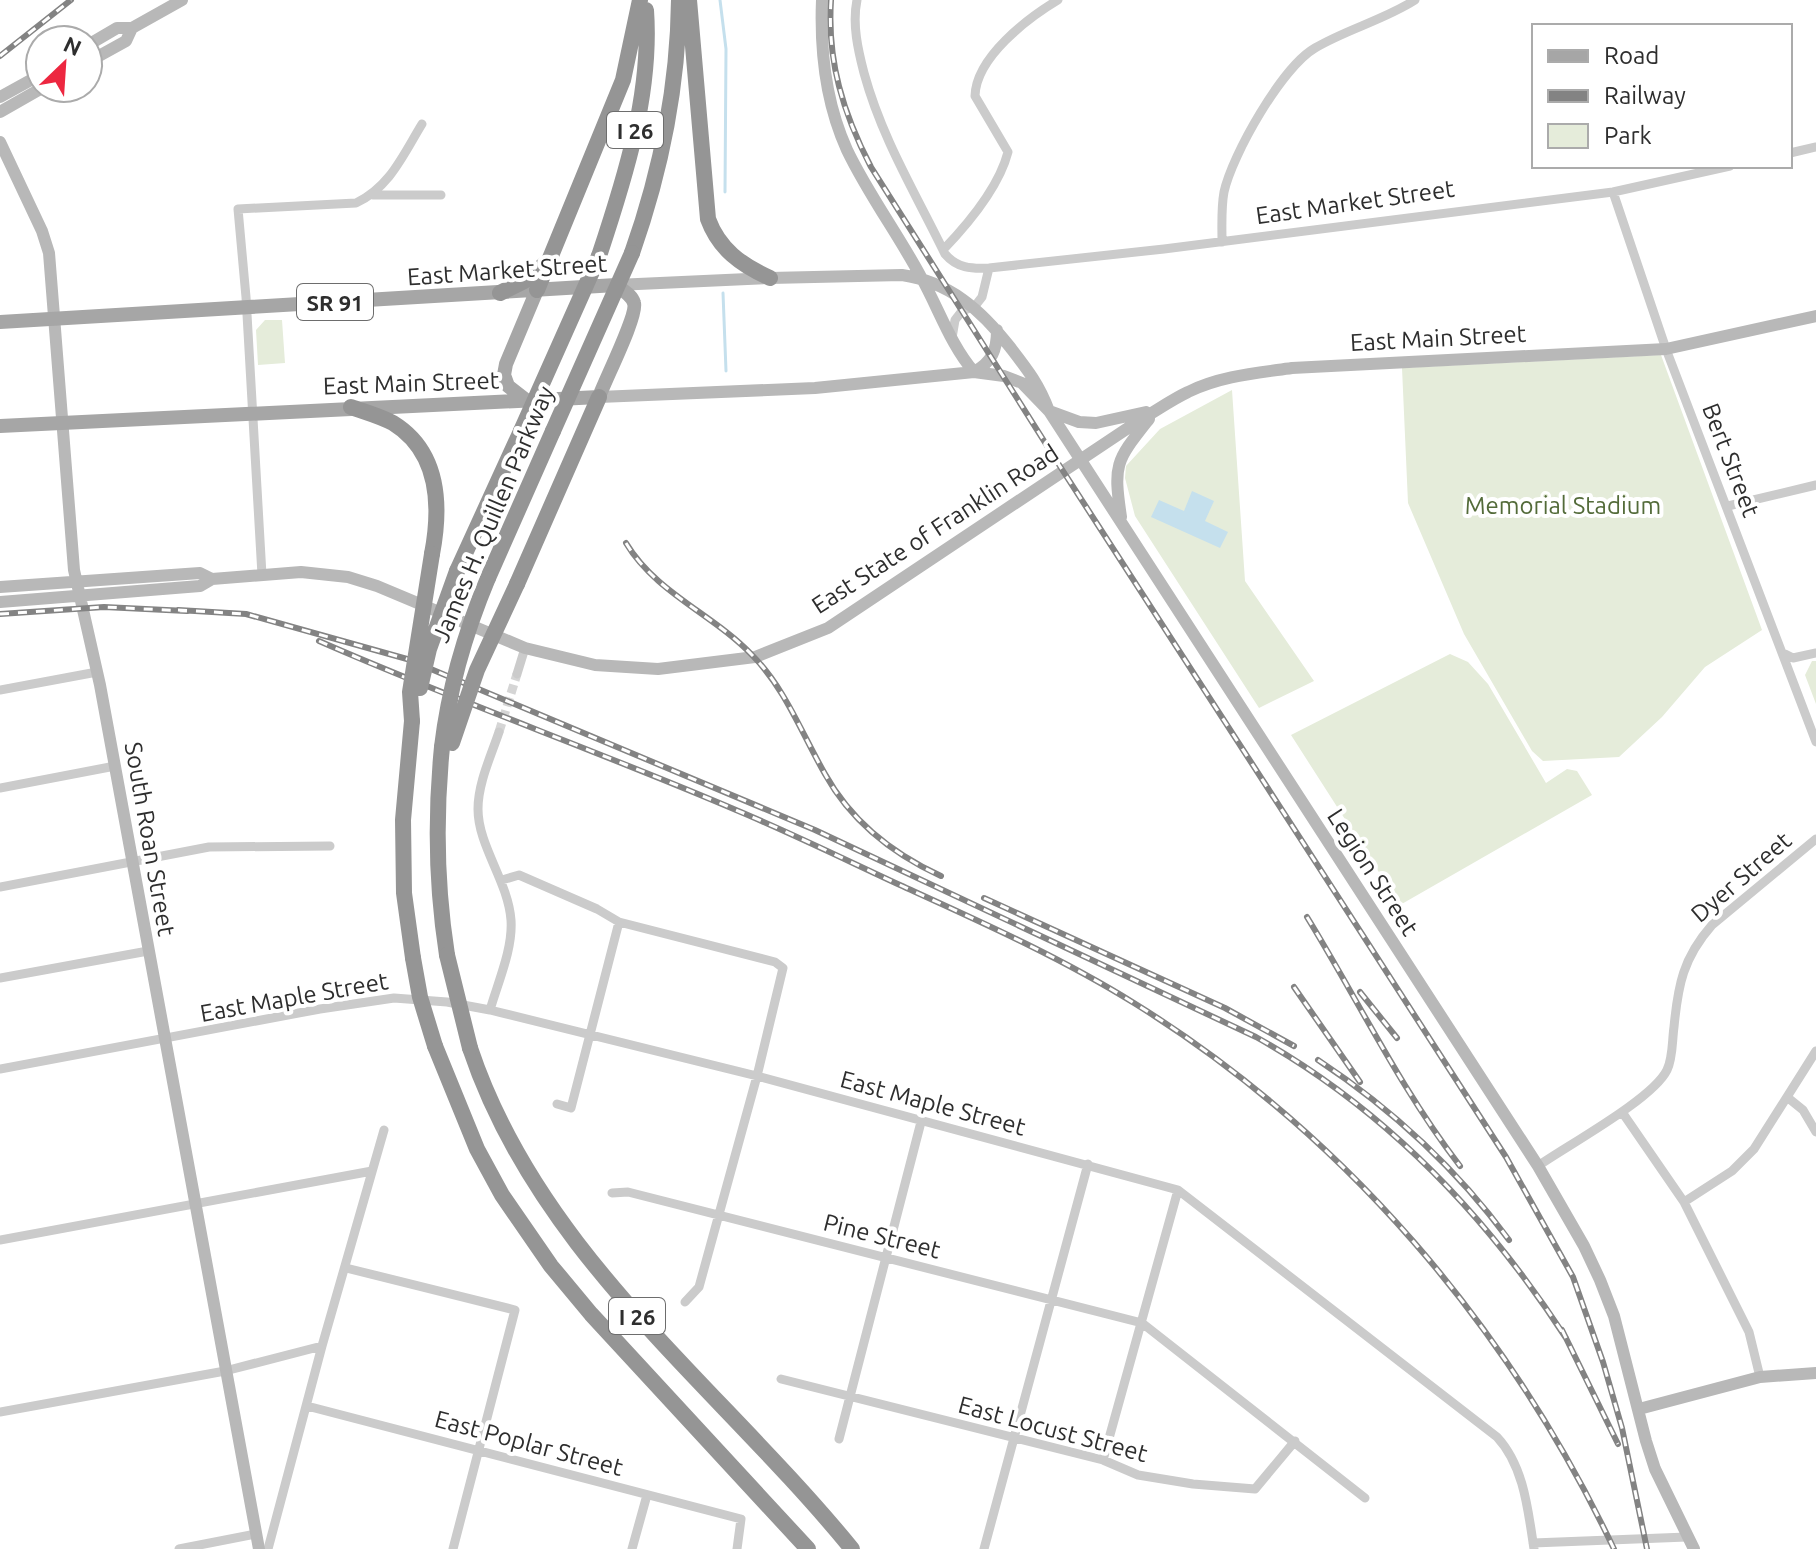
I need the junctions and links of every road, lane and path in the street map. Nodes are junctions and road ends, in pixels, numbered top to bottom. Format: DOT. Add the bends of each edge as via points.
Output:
graph roads {
  1 [pos="182,0"];
  2 [pos="642,0"];
  3 [pos="679,0"];
  4 [pos="689,0"];
  5 [pos="822,0"];
  6 [pos="857,0"];
  7 [pos="1058,0"];
  8 [pos="1415,0"];
  9 [pos="132,28"];
  10 [pos="104,36"];
  11 [pos="104,53"];
  12 [pos="24,84"];
  13 [pos="0,97"];
  14 [pos="24,98"];
  15 [pos="0,112"];
  16 [pos="422,124"];
  17 [pos="0,142"];
  18 [pos="1816,147"];
  19 [pos="1792,153"];
  20 [pos="1721,168"];
  21 [pos="1613,192"];
  22 [pos="373,195"];
  23 [pos="441,195"];
  24 [pos="1222,242"];
  25 [pos="943,250"];
  26 [pos="551,256"];
  27 [pos="987,268"];
  28 [pos="770,278"];
  29 [pos="922,278"];
  30 [pos="616,285"];
  31 [pos="537,290"];
  32 [pos="500,293"];
  33 [pos="975,306"];
  34 [pos="246,308"];
  35 [pos="1816,316"];
  36 [pos="54,319"];
  37 [pos="0,322"];
  38 [pos="997,330"];
  39 [pos="952,341"];
  40 [pos="1666,349"];
  41 [pos="974,372"];
  42 [pos="599,397"];
  43 [pos="526,400"];
  44 [pos="351,407"];
  45 [pos="1157,410"];
  46 [pos="1049,411"];
  47 [pos="252,412"];
  48 [pos="62,422"];
  49 [pos="0,426"];
  50 [pos="1081,459"];
  51 [pos="1816,485"];
  52 [pos="1728,506"];
  53 [pos="1121,522"];
  54 [pos="262,575"];
  55 [pos="212,579"];
  56 [pos="77,580"];
  57 [pos="0,587"];
  58 [pos="80,595"];
  59 [pos="0,602"];
  60 [pos="525,648"];
  61 [pos="1816,653"];
  62 [pos="1785,654"];
  63 [pos="97,672"];
  64 [pos="517,674"];
  65 [pos="0,690"];
  66 [pos="412,721"];
  67 [pos="499,732"];
  68 [pos="1816,742"];
  69 [pos="447,745"];
  70 [pos="115,766"];
  71 [pos="0,788"];
  72 [pos="1816,839"];
  73 [pos="330,846"];
  74 [pos="132,862"];
  75 [pos="502,880"];
  76 [pos="0,887"];
  77 [pos="619,922"];
  78 [pos="148,951"];
  79 [pos="0,978"];
  80 [pos="490,1010"];
  81 [pos="591,1037"];
  82 [pos="164,1039"];
  83 [pos="1816,1051"];
  84 [pos="0,1069"];
  85 [pos="757,1076"];
  86 [pos="1787,1097"];
  87 [pos="557,1104"];
  88 [pos="1622,1112"];
  89 [pos="921,1122"];
  90 [pos="384,1130"];
  91 [pos="1816,1132"];
  92 [pos="1088,1164"];
  93 [pos="1538,1166"];
  94 [pos="372,1171"];
  95 [pos="1178,1190"];
  96 [pos="612,1193"];
  97 [pos="1684,1202"];
  98 [pos="196,1204"];
  99 [pos="719,1215"];
  100 [pos="0,1240"];
  101 [pos="887,1258"];
  102 [pos="346,1268"];
  103 [pos="1052,1299"];
  104 [pos="685,1302"];
  105 [pos="1142,1323"];
  106 [pos="322,1346"];
  107 [pos="225,1371"];
  108 [pos="1816,1373"];
  109 [pos="1760,1377"];
  110 [pos="781,1379"];
  111 [pos="850,1395"];
  112 [pos="307,1406"];
  113 [pos="1639,1409"];
  114 [pos="0,1412"];
  115 [pos="1016,1438"];
  116 [pos="839,1439"];
  117 [pos="1295,1441"];
  118 [pos="478,1449"];
  119 [pos="1103,1460"];
  120 [pos="647,1495"];
  121 [pos="1365,1498"];
  122 [pos="256,1534"];
  123 [pos="1690,1543"];
  124 [pos="1534,1546"];
  125 [pos="179,1549"];
  126 [pos="259,1549"];
  127 [pos="268,1549"];
  128 [pos="453,1549"];
  129 [pos="632,1549"];
  130 [pos="737,1549"];
  131 [pos="808,1549"];
  132 [pos="852,1549"];
  133 [pos="984,1549"];
  1 -- 9 [label="main road"];
  2 -- 26 [label="highway" via="623,80"];
  2 -- 66 [label="highway, James H. Quillen Parkway / I 26, bridge" via="645,57 625,176 599,256 457,571 429,649"];
  3 -- 69 [label="highway, James H. Quillen Parkway / I 26, bridge" via="671,108 657,174 632,253 468,625 446,709"];
  4 -- 28 [label="highway" via="708,219 730,255"];
  5 -- 29 [label="main road" via="829,99 847,149"];
  6 -- 25 [label="street" via="856,38 875,112"];
  7 -- 25 [label="street" via="1006,39 975,86 975,96 1008,152 994,183"];
  8 -- 24 [label="street" via="1313,49 1295,66 1246,137 1229,173"];
  9 -- 10 [label="main road"];
  9 -- 11 [label="main road" via="126,41"];
  12 -- 13 [label="main road"];
  14 -- 15 [label="main road"];
  16 -- 22 [label="street"];
  17 -- 36 [label="main road, South Roan Street" via="46,243"];
  18 -- 19 [label="street"];
  20 -- 21 [label="street, East Market Street"];
  21 -- 24 [label="street, East Market Street"];
  21 -- 40 [label="street, Bert Street"];
  22 -- 23 [label="street"];
  22 -- 34 [label="street" via="343,206 238,209"];
  24 -- 27 [label="street, East Market Street"];
  25 -- 27 [label="street" via="965,268"];
  26 -- 31 [label="highway"];
  26 -- 32 [label="highway" via="534,274"];
  27 -- 33 [label="street"];
  28 -- 29 [label="main road, East Market Street / SR 91"];
  28 -- 30 [label="main road, East Market Street / SR 91"];
  29 -- 33 [label="main road, Legion Street / SR 91"];
  29 -- 39 [label="main road"];
  30 -- 31 [label="main road, East Market Street / SR 91"];
  30 -- 42 [label="main road" via="631,297 635,312"];
  31 -- 32 [label="main road, East Market Street / SR 91"];
  31 -- 43 [label="main road" via="504,369 508,386"];
  32 -- 34 [label="main road, East Market Street / SR 91"];
  33 -- 38 [label="main road, Legion Street / SR 91"];
  33 -- 39 [label="street" via="955,320"];
  34 -- 36 [label="main road, East Market Street / SR 91"];
  34 -- 47 [label="street"];
  35 -- 40 [label="main road, East Main Street"];
  36 -- 37 [label="main road, East Market Street / SR 91"];
  36 -- 48 [label="main road, South Roan Street"];
  38 -- 41 [label="main road" via="993,357"];
  38 -- 46 [label="main road, Legion Street / SR 91" via="1040,385"];
  39 -- 41 [label="main road"];
  40 -- 45 [label="main road, East Main Street" via="1292,368 1235,376"];
  40 -- 52 [label="street, Bert Street"];
  41 -- 42 [label="main road, East Main Street / SR 91" via="815,388"];
  41 -- 46 [label="main road, East Main Street / SR 91" via="1022,383"];
  42 -- 43 [label="main road, East Main Street / SR 91"];
  42 -- 69 [label="highway, bridge"];
  43 -- 44 [label="main road, East Main Street / SR 91"];
  44 -- 47 [label="main road, East Main Street / SR 91"];
  44 -- 66 [label="highway, bridge" via="395,424 414,443 435,481 438,512 410,692"];
  45 -- 46 [label="main road" via="1088,423"];
  45 -- 50 [label="main road, East Main Street"];
  45 -- 53 [label="main road" via="1118,462"];
  46 -- 50 [label="main road, Legion Street / SR 91"];
  47 -- 48 [label="main road, East Main Street / SR 91"];
  47 -- 54 [label="street"];
  48 -- 49 [label="main road, East Main Street / SR 91"];
  48 -- 56 [label="main road, South Roan Street"];
  50 -- 53 [label="main road, Legion Street"];
  50 -- 60 [label="main road, East State of Franklin Road" via="828,628 765,654 641,669 578,662"];
  51 -- 52 [label="street"];
  52 -- 62 [label="street, Bert Street"];
  53 -- 93 [label="main road, Legion Street"];
  54 -- 55 [label="main road, East State of Franklin Road"];
  54 -- 60 [label="main road, East State of Franklin Road" via="308,572 354,579"];
  55 -- 56 [label="main road" via="200,573"];
  55 -- 58 [label="main road" via="200,586"];
  56 -- 57 [label="main road"];
  56 -- 58 [label="main road, South Roan Street"];
  58 -- 59 [label="main road"];
  58 -- 63 [label="main road, South Roan Street"];
  60 -- 64 [label="street"];
  61 -- 62 [label="street" via="1793,658"];
  62 -- 68 [label="street, Bert Street"];
  63 -- 65 [label="street"];
  63 -- 70 [label="main road, South Roan Street"];
  66 -- 131 [label="highway, James H. Quillen Parkway / I 26, bridge" via="403,851 413,958 435,1046 477,1149 551,1266"];
  67 -- 75 [label="street" via="477,810"];
  69 -- 132 [label="highway, I 26, bridge" via="438,789 437,885 447,955 470,1048 514,1149 564,1228 620,1298"];
  70 -- 71 [label="street"];
  70 -- 74 [label="main road, South Roan Street"];
  72 -- 88 [label="street, Dyer Street" via="1698,941 1681,976 1667,1070"];
  73 -- 74 [label="street" via="209,847"];
  74 -- 76 [label="street"];
  74 -- 78 [label="main road, South Roan Street"];
  75 -- 77 [label="street" via="519,875"];
  75 -- 80 [label="street" via="511,923"];
  77 -- 81 [label="street"];
  77 -- 85 [label="street" via="783,968"];
  78 -- 79 [label="street"];
  78 -- 82 [label="main road, South Roan Street"];
  80 -- 81 [label="street, East Maple Street"];
  80 -- 82 [label="street, East Maple Street" via="394,998"];
  81 -- 85 [label="street, East Maple Street"];
  81 -- 87 [label="street" via="571,1108"];
  82 -- 84 [label="street, East Maple Street"];
  82 -- 98 [label="main road, South Roan Street"];
  83 -- 86 [label="street"];
  85 -- 89 [label="street, East Maple Street"];
  85 -- 99 [label="street"];
  86 -- 91 [label="street" via="1803,1110"];
  86 -- 97 [label="street" via="1754,1149 1732,1171"];
  88 -- 93 [label="street, Dyer Street"];
  88 -- 97 [label="street"];
  89 -- 92 [label="street, East Maple Street"];
  89 -- 101 [label="street"];
  90 -- 94 [label="street"];
  92 -- 95 [label="street, East Maple Street"];
  92 -- 103 [label="street"];
  93 -- 113 [label="main road, Legion Street" via="1600,1280"];
  94 -- 98 [label="street"];
  94 -- 102 [label="street"];
  95 -- 105 [label="street"];
  95 -- 124 [label="street, East Maple Street" via="1486,1427 1510,1452 1518,1470"];
  96 -- 99 [label="street, Pine Street" via="628,1192"];
  97 -- 109 [label="street" via="1749,1332"];
  98 -- 100 [label="street"];
  98 -- 107 [label="main road, South Roan Street"];
  99 -- 101 [label="street, Pine Street"];
  99 -- 104 [label="street" via="699,1287"];
  101 -- 103 [label="street, Pine Street"];
  101 -- 111 [label="street"];
  102 -- 106 [label="street"];
  102 -- 118 [label="street" via="515,1310"];
  103 -- 105 [label="street, Pine Street"];
  103 -- 115 [label="street"];
  105 -- 117 [label="street"];
  105 -- 119 [label="street"];
  106 -- 107 [label="street"];
  106 -- 112 [label="street"];
  107 -- 114 [label="street"];
  107 -- 122 [label="main road, South Roan Street"];
  108 -- 109 [label="main road"];
  109 -- 113 [label="main road"];
  110 -- 111 [label="street, East Locust Street"];
  111 -- 115 [label="street, East Locust Street"];
  111 -- 116 [label="street"];
  112 -- 118 [label="street, East Poplar Street"];
  112 -- 127 [label="street"];
  113 -- 123 [label="main road, Legion Street" via="1655,1469"];
  115 -- 119 [label="street, East Locust Street"];
  115 -- 133 [label="street"];
  117 -- 119 [label="street, East Locust Street" via="1255,1489 1138,1475"];
  117 -- 121 [label="street"];
  118 -- 120 [label="street, East Poplar Street"];
  118 -- 128 [label="street"];
  120 -- 129 [label="street"];
  120 -- 130 [label="street, East Poplar Street" via="741,1519"];
  122 -- 125 [label="street"];
  122 -- 126 [label="main road, South Roan Street"];
  123 -- 124 [label="street"];
}
